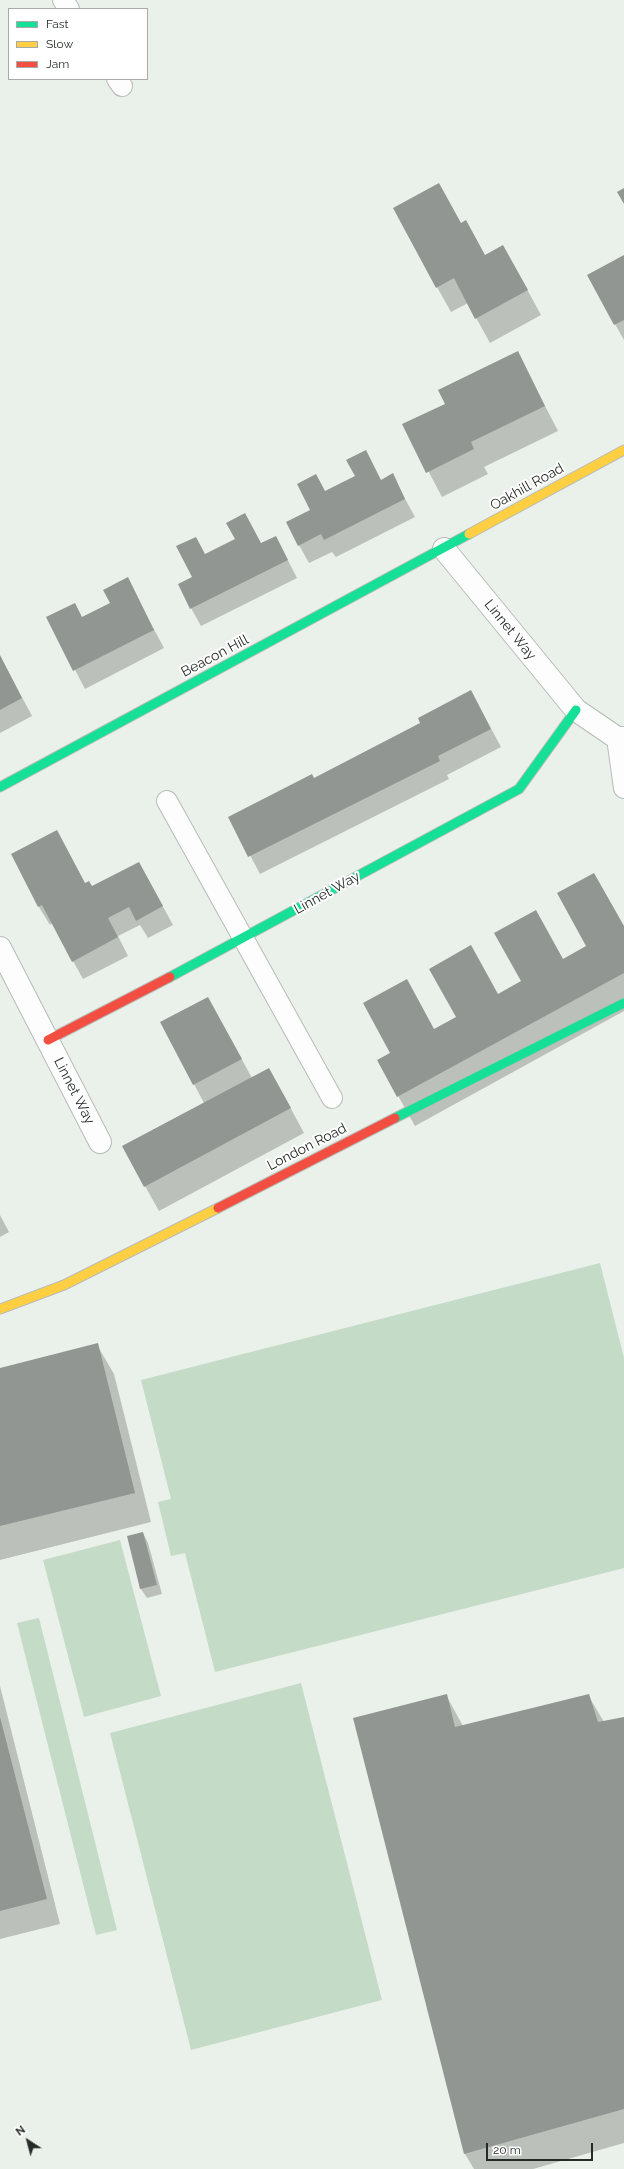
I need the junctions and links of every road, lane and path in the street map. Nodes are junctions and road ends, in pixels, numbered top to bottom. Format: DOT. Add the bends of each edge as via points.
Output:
graph roads {
  1 [pos="624,450"];
  2 [pos="444,549"];
  3 [pos="576,710"];
  4 [pos="621,738"];
  5 [pos="0,787"];
  6 [pos="624,788"];
  7 [pos="167,801"];
  8 [pos="245,938"];
  9 [pos="0,948"];
  10 [pos="624,1003"];
  11 [pos="48,1040"];
  12 [pos="332,1098"];
  13 [pos="100,1142"];
  14 [pos="0,1309"];
  1 -- 2 [label="street, Oakhill Road"];
  2 -- 3 [label="street, Linnet Way"];
  2 -- 5 [label="street, Beacon Hill"];
  3 -- 4 [label="street, Linnet Way"];
  3 -- 8 [label="street, Linnet Way" via="519,788"];
  4 -- 6 [label="lane"];
  7 -- 8 [label="lane"];
  8 -- 11 [label="street, Linnet Way"];
  8 -- 12 [label="lane"];
  9 -- 11 [label="street, Linnet Way"];
  10 -- 14 [label="street, London Road" via="64,1285"];
  11 -- 13 [label="street, Linnet Way"];
}
